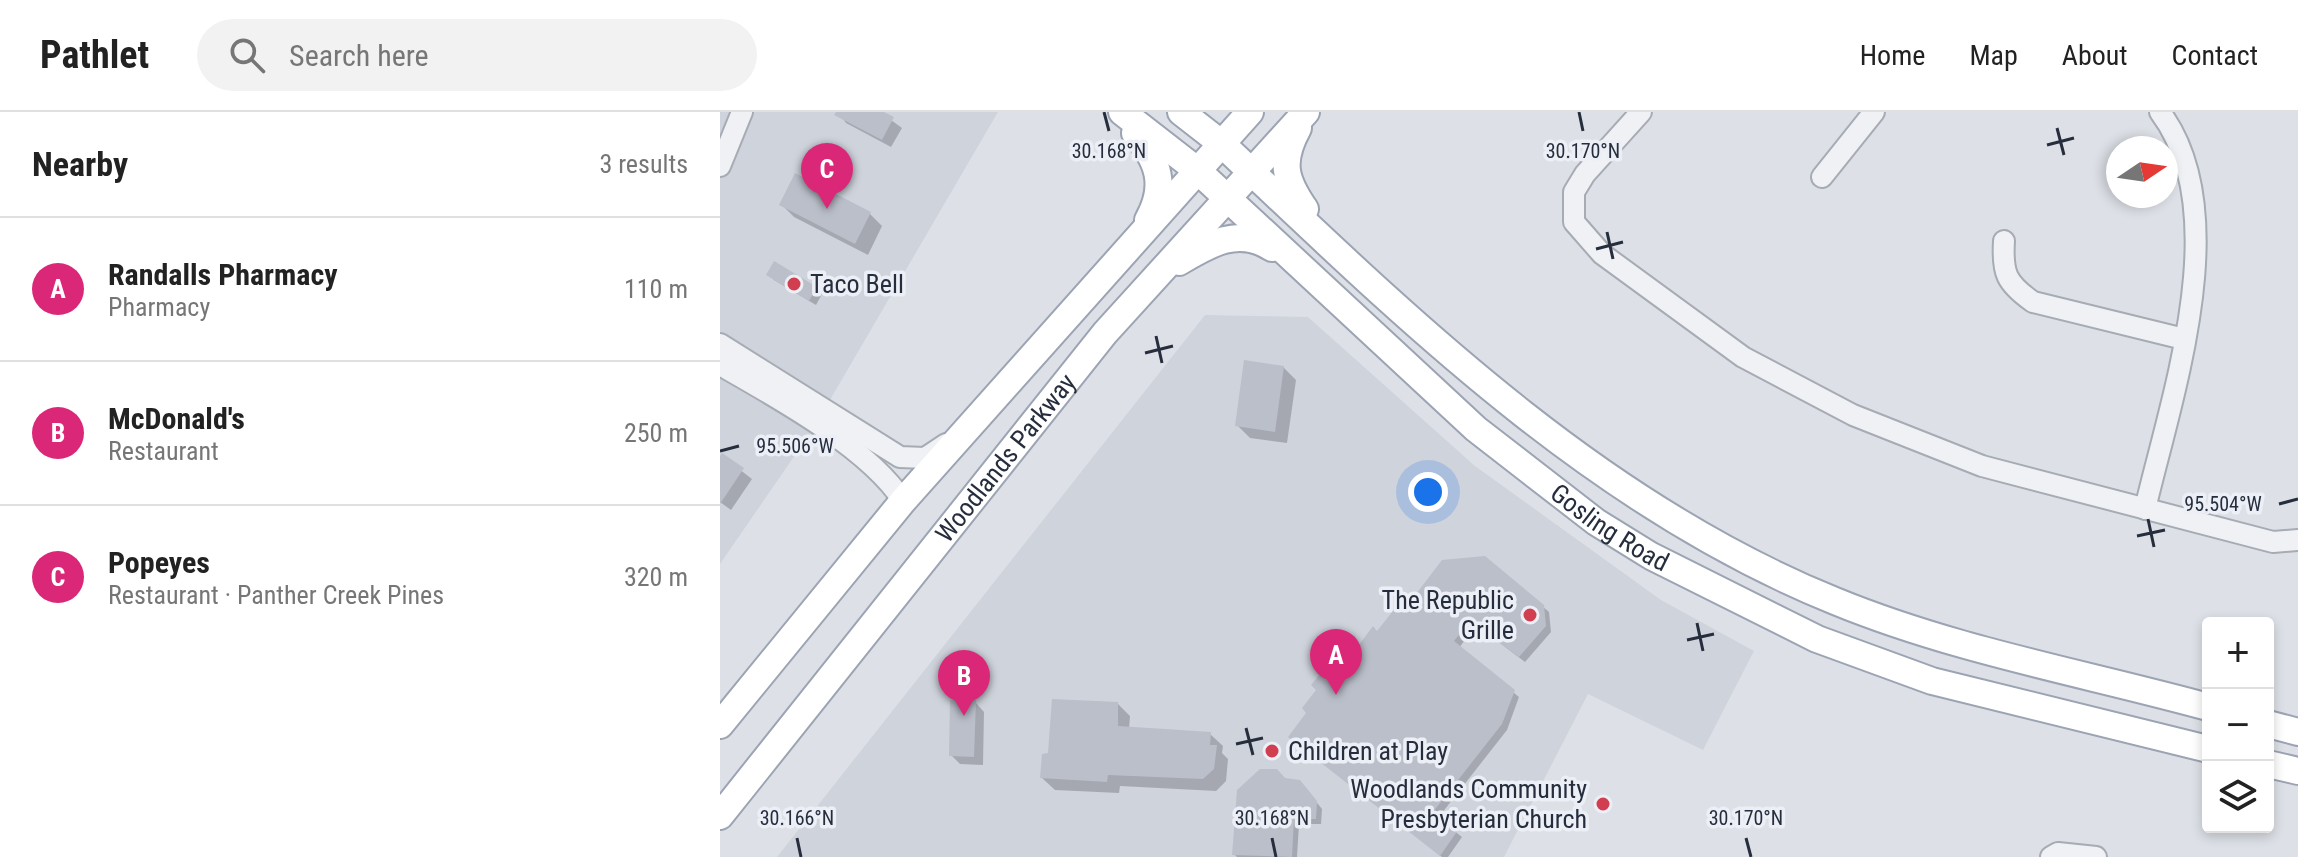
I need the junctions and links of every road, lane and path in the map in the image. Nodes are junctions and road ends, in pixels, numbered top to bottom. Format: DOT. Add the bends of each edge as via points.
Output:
graph roads {
  1 [pos="742,112"];
  2 [pos="1120,112"];
  3 [pos="1181,112"];
  4 [pos="1250,112"];
  5 [pos="1307,112"];
  6 [pos="1641,112"];
  7 [pos="1874,112"];
  8 [pos="2160,112"];
  9 [pos="1222,144"];
  10 [pos="720,166"];
  11 [pos="1198,171"];
  12 [pos="1252,172"];
  13 [pos="1822,177"];
  14 [pos="1226,201"];
  15 [pos="1138,239"];
  16 [pos="1328,241"];
  17 [pos="2004,241"];
  18 [pos="1294,263"];
  19 [pos="1159,274"];
  20 [pos="1431,334"];
  21 [pos="2184,339"];
  22 [pos="720,344"];
  23 [pos="1402,363"];
  24 [pos="720,365"];
  25 [pos="963,433"];
  26 [pos="903,501"];
  27 [pos="2145,509"];
  28 [pos="2298,540"];
  29 [pos="2202,705"];
  30 [pos="720,725"];
  31 [pos="2274,726"];
  32 [pos="2298,732"];
  33 [pos="2202,748"];
  34 [pos="2274,765"];
  35 [pos="2298,771"];
  36 [pos="720,816"];
  37 [pos="2051,857"];
  38 [pos="2096,857"];
  1 -- 10 [label="street"];
  2 -- 11 [label="main road, Gosling Road"];
  2 -- 15 [label="main road" via="1155,160 1160,176 1158,198"];
  3 -- 9 [label="main road, Gosling Road"];
  4 -- 9 [label="main road, Woodlands Parkway"];
  5 -- 12 [label="main road, Woodlands Parkway"];
  5 -- 16 [label="main road" via="1286,156 1286,171 1289,187"];
  6 -- 27 [label="street" via="1574,192 1574,222 1626,273 1743,357 1853,415 1982,466"];
  7 -- 13 [label="street"];
  8 -- 21 [label="street" via="2180,151 2195,218 2195,275"];
  9 -- 11 [label="main road, Woodlands Parkway"];
  9 -- 12 [label="main road, Gosling Road"];
  11 -- 14 [label="main road, Gosling Road"];
  11 -- 15 [label="main road, Woodlands Parkway"];
  12 -- 14 [label="main road, Woodlands Parkway"];
  12 -- 16 [label="main road, Gosling Road"];
  14 -- 18 [label="main road, Gosling Road"];
  14 -- 19 [label="main road, Woodlands Parkway"];
  15 -- 25 [label="main road, Woodlands Parkway"];
  16 -- 20 [label="main road, Gosling Road"];
  17 -- 21 [label="street" via="2003,268 2015,290 2033,302"];
  18 -- 19 [label="main road" via="1266,244 1232,237"];
  18 -- 23 [label="main road, Gosling Road"];
  19 -- 36 [label="main road, Woodlands Parkway" via="1076,369"];
  20 -- 23 [label="main road"];
  20 -- 29 [label="main road, Gosling Road" via="1501,397 1619,487 1684,527 1832,600 1944,639"];
  21 -- 27 [label="street"];
  22 -- 25 [label="street" via="900,457 925,458"];
  23 -- 33 [label="main road, Gosling Road" via="1476,429 1596,522 1651,556 1817,639 1932,681"];
  24 -- 26 [label="street" via="780,400 887,477"];
  25 -- 26 [label="main road, Woodlands Parkway"];
  26 -- 30 [label="main road, Woodlands Parkway"];
  27 -- 28 [label="street" via="2273,542"];
  31 -- 32 [label="main road"];
  34 -- 35 [label="main road"];
  37 -- 38 [label="street"];
}
